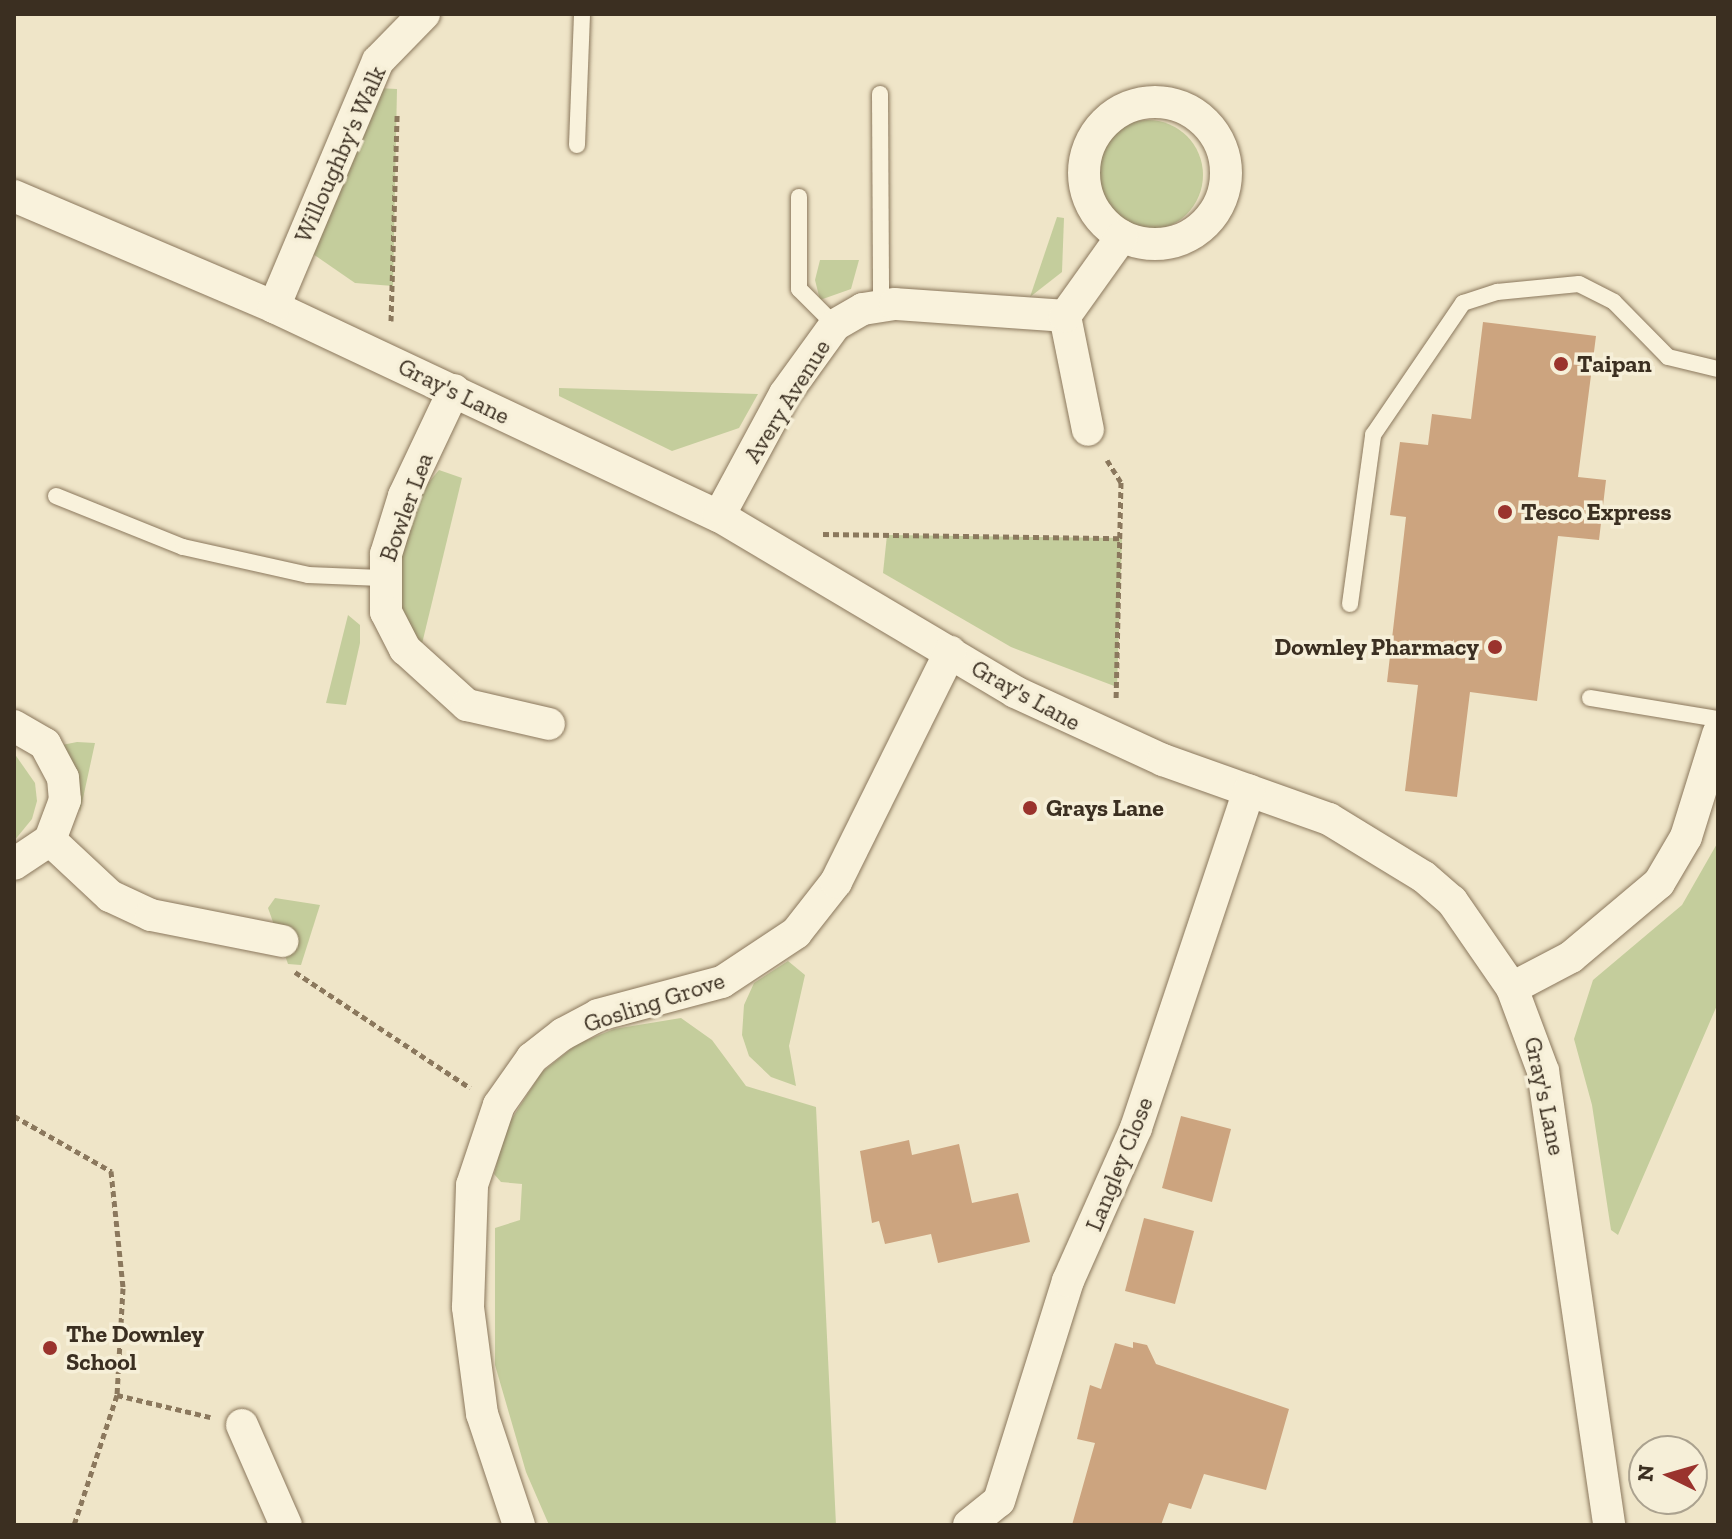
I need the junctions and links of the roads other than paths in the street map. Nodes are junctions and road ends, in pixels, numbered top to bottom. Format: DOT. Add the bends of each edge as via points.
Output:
graph roads {
  1 [pos="424,14"];
  2 [pos="582,14"];
  3 [pos="880,94"];
  4 [pos="577,145"];
  5 [pos="14,196"];
  6 [pos="799,197"];
  7 [pos="1122,236"];
  8 [pos="881,306"];
  9 [pos="274,307"];
  10 [pos="1065,316"];
  11 [pos="835,325"];
  12 [pos="1718,369"];
  13 [pos="454,390"];
  14 [pos="1088,430"];
  15 [pos="56,496"];
  16 [pos="719,516"];
  17 [pos="381,578"];
  18 [pos="1350,604"];
  19 [pos="950,652"];
  20 [pos="1590,698"];
  21 [pos="1718,719"];
  22 [pos="549,724"];
  23 [pos="14,726"];
  24 [pos="1718,734"];
  25 [pos="1249,790"];
  26 [pos="50,840"];
  27 [pos="14,864"];
  28 [pos="282,941"];
  29 [pos="1512,988"];
  30 [pos="242,1425"];
  31 [pos="286,1525"];
  32 [pos="519,1525"];
  33 [pos="969,1525"];
  34 [pos="1609,1525"];
  1 -- 9 [label="street, Willoughby's Walk" via="378,61"];
  2 -- 4 [label="lane"];
  3 -- 8 [label="lane"];
  5 -- 9 [label="street, Gray's Lane"];
  6 -- 11 [label="lane" via="799,289"];
  7 -- 7 [label="street" via="1157,245 1177,242 1194,234 1215,210 1227,181 1223,150 1197,115 1165,102 1140,103 1113,116 1095,134 1084,180 1091,205"];
  7 -- 10 [label="street"];
  8 -- 10 [label="street, Avery Avenue"];
  8 -- 11 [label="street, Avery Avenue"];
  9 -- 13 [label="street, Gray's Lane"];
  10 -- 14 [label="street"];
  11 -- 16 [label="street, Avery Avenue" via="785,394"];
  12 -- 18 [label="lane" via="1668,357 1614,302 1579,284 1497,292 1463,303 1373,435"];
  13 -- 16 [label="street, Gray's Lane"];
  13 -- 17 [label="street, Bowler Lea" via="404,496"];
  15 -- 17 [label="lane" via="183,547 308,575"];
  16 -- 19 [label="street, Gray's Lane"];
  17 -- 22 [label="street, Bowler Lea" via="386,612 399,637 436,683 467,705"];
  19 -- 25 [label="street, Gray's Lane" via="1015,692 1113,739"];
  19 -- 32 [label="street, Gosling Grove" via="836,882 796,933 722,982 598,1015 563,1034 532,1058 499,1105 472,1185 468,1307 482,1414"];
  20 -- 21 [label="lane"];
  23 -- 26 [label="street" via="45,744 63,778 65,800"];
  24 -- 29 [label="street" via="1686,837 1659,883 1606,932"];
  25 -- 29 [label="street, Gray's Lane" via="1329,819 1424,877 1452,901"];
  25 -- 33 [label="street, Langley Close" via="1136,1128 1068,1281 999,1501"];
  26 -- 27 [label="street"];
  26 -- 28 [label="street" via="131,908"];
  29 -- 34 [label="street, Gray's Lane" via="1529,1025 1554,1124"];
  30 -- 31 [label="street"];
}
